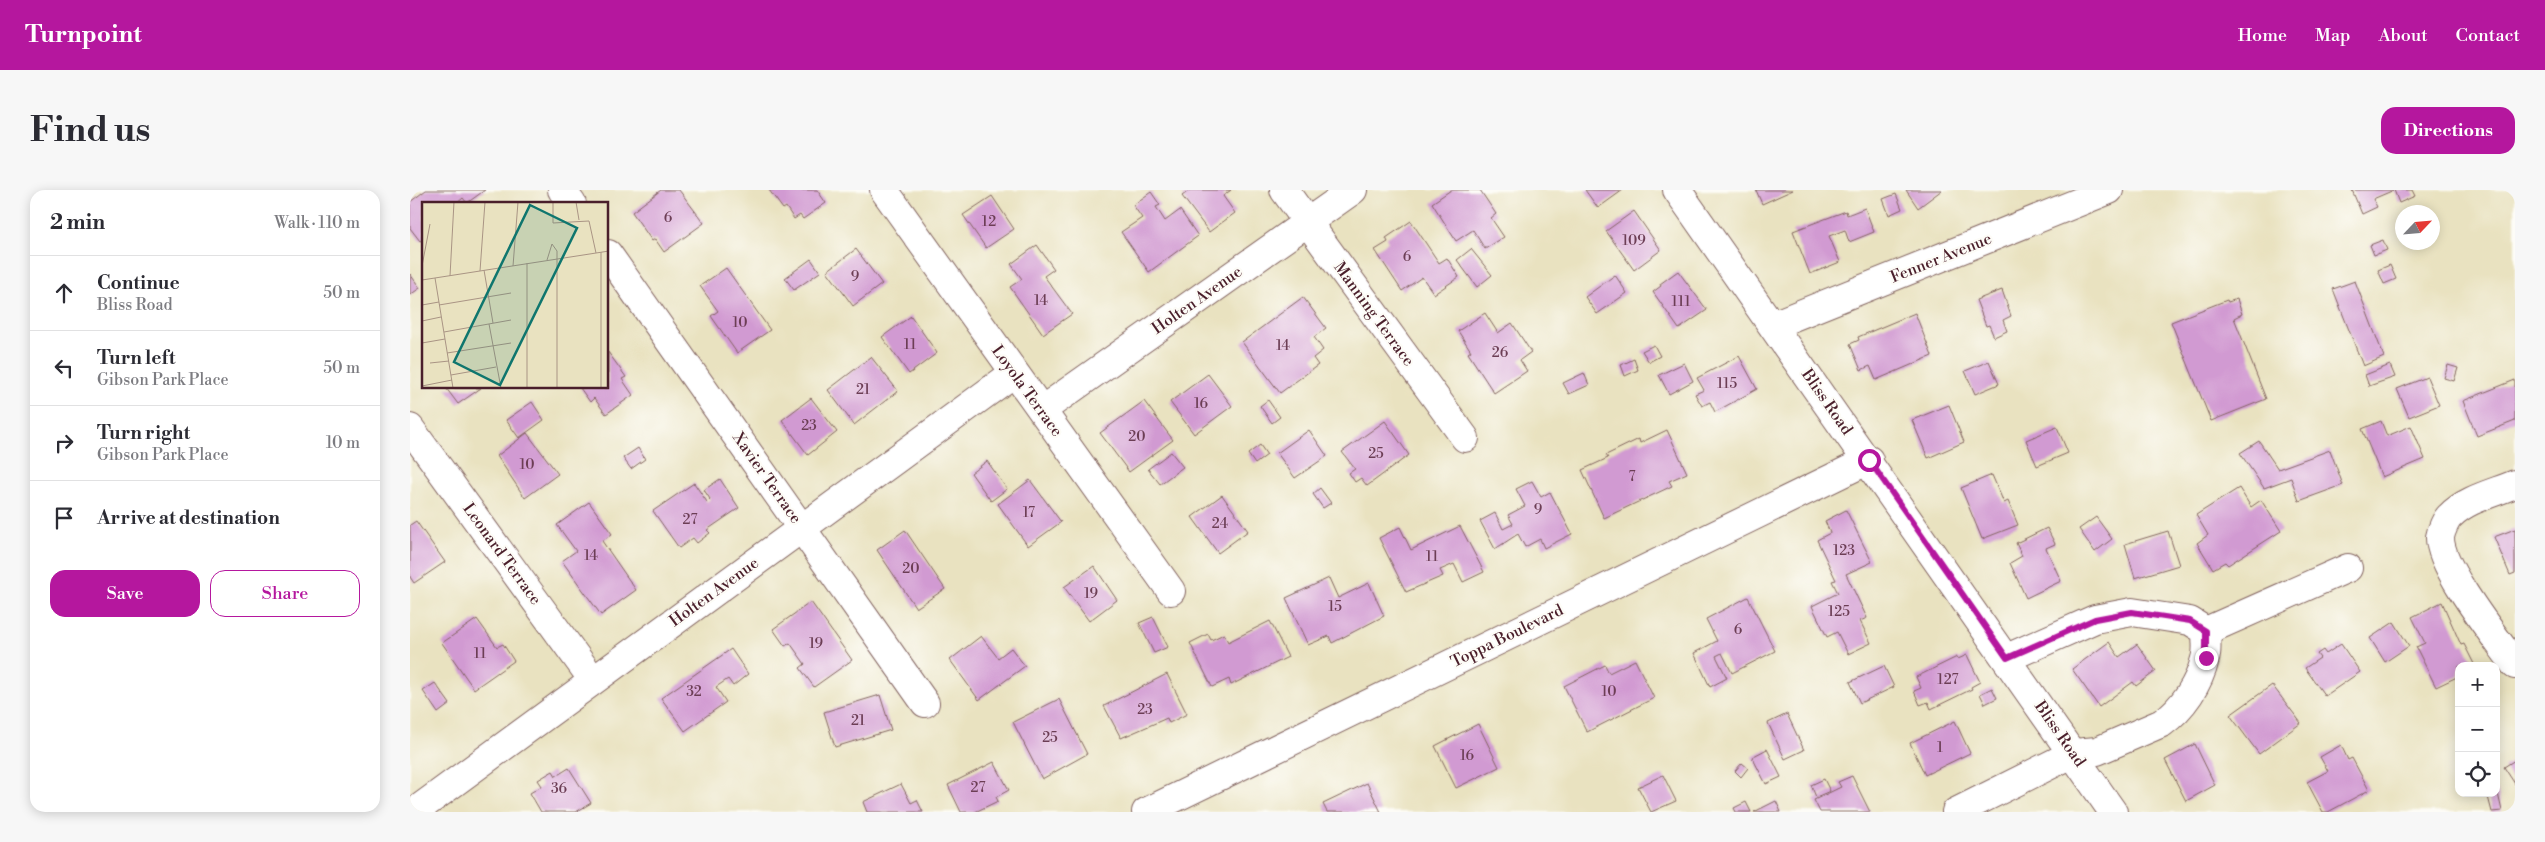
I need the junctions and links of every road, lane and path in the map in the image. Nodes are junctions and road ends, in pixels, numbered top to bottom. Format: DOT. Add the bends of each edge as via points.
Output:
graph roads {
  1 [pos="562,190"];
  2 [pos="884,190"];
  3 [pos="1284,190"];
  4 [pos="1353,190"];
  5 [pos="1677,190"];
  6 [pos="2109,190"];
  7 [pos="571,202"];
  8 [pos="1307,222"];
  9 [pos="609,255"];
  10 [pos="1773,325"];
  11 [pos="1014,373"];
  12 [pos="1042,410"];
  13 [pos="410,428"];
  14 [pos="1465,438"];
  15 [pos="1869,460"];
  16 [pos="2515,484"];
  17 [pos="802,528"];
  18 [pos="2348,568"];
  19 [pos="1171,591"];
  20 [pos="2206,631"];
  21 [pos="2007,658"];
  22 [pos="2515,665"];
  23 [pos="593,680"];
  24 [pos="925,703"];
  25 [pos="2074,753"];
  26 [pos="414,812"];
  27 [pos="1146,812"];
  28 [pos="1956,812"];
  29 [pos="2113,812"];
  1 -- 7 [label="street"];
  2 -- 11 [label="street, Loyola Terrace"];
  3 -- 8 [label="street, Manning Terrace"];
  4 -- 8 [label="street, Holten Avenue"];
  5 -- 10 [label="street, Bliss Road"];
  6 -- 10 [label="street, Fenner Avenue"];
  8 -- 12 [label="street, Holten Avenue"];
  8 -- 14 [label="street, Manning Terrace"];
  9 -- 17 [label="street, Xavier Terrace"];
  10 -- 15 [label="street, Bliss Road"];
  11 -- 12 [label="street, Loyola Terrace"];
  11 -- 17 [label="street, Holten Avenue"];
  12 -- 19 [label="street, Loyola Terrace"];
  13 -- 23 [label="street, Leonard Terrace"];
  15 -- 21 [label="street, Bliss Road"];
  15 -- 27 [label="street, Toppa Boulevard"];
  16 -- 22 [label="street" via="2464,504 2448,517 2440,536 2460,588"];
  17 -- 23 [label="street, Holten Avenue"];
  17 -- 24 [label="street, Xavier Terrace"];
  18 -- 20 [label="street"];
  20 -- 21 [label="street" via="2190,621 2132,612 2095,619"];
  20 -- 25 [label="street" via="2206,658 2190,694 2171,717 2162,724 2097,751"];
  21 -- 25 [label="street, Bliss Road"];
  23 -- 26 [label="street, Holten Avenue"];
  25 -- 28 [label="street"];
  25 -- 29 [label="street, Bliss Road"];
}
